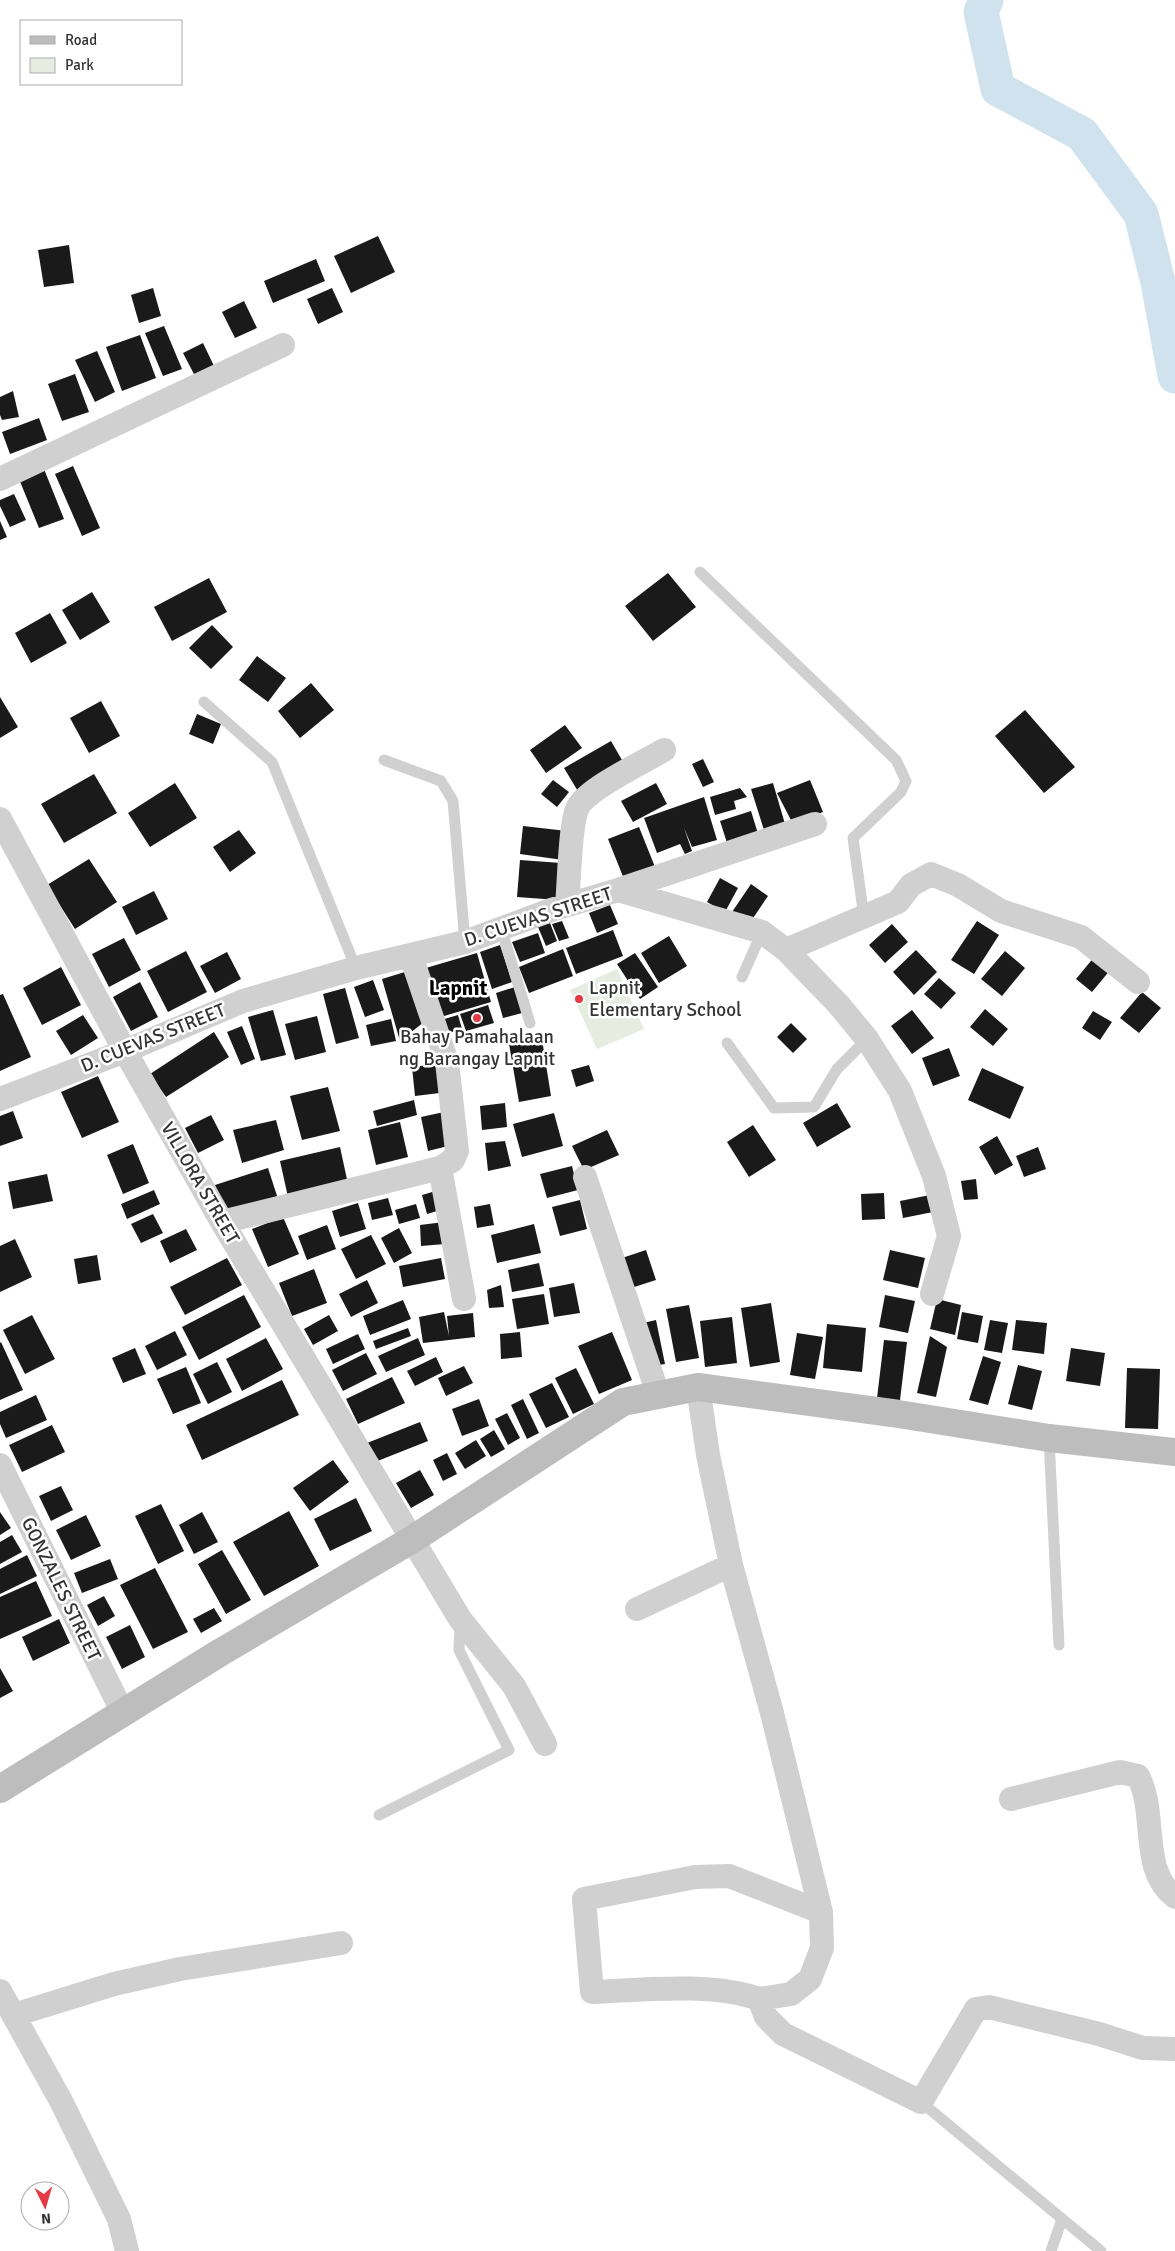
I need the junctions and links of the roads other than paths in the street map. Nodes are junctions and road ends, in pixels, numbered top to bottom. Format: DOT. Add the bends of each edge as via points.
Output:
graph roads {
  1 [pos="283,345"];
  2 [pos="0,479"];
  3 [pos="700,572"];
  4 [pos="204,702"];
  5 [pos="664,750"];
  6 [pos="384,760"];
  7 [pos="0,819"];
  8 [pos="814,824"];
  9 [pos="618,890"];
  10 [pos="567,905"];
  11 [pos="864,917"];
  12 [pos="501,928"];
  13 [pos="762,932"];
  14 [pos="465,942"];
  15 [pos="786,950"];
  16 [pos="411,956"];
  17 [pos="356,968"];
  18 [pos="742,978"];
  19 [pos="1138,982"];
  20 [pos="530,1023"];
  21 [pos="867,1039"];
  22 [pos="727,1043"];
  23 [pos="125,1051"];
  24 [pos="0,1100"];
  25 [pos="440,1168"];
  26 [pos="585,1177"];
  27 [pos="222,1222"];
  28 [pos="932,1294"];
  29 [pos="464,1299"];
  30 [pos="698,1387"];
  31 [pos="658,1394"];
  32 [pos="1049,1438"];
  33 [pos="1175,1452"];
  34 [pos="0,1464"];
  35 [pos="413,1539"];
  36 [pos="731,1565"];
  37 [pos="637,1609"];
  38 [pos="460,1619"];
  39 [pos="1059,1645"];
  40 [pos="123,1713"];
  41 [pos="545,1744"];
  42 [pos="0,1789"];
  43 [pos="1011,1799"];
  44 [pos="379,1815"];
  45 [pos="1175,1897"];
  46 [pos="821,1912"];
  47 [pos="341,1943"];
  48 [pos="0,1991"];
  49 [pos="759,1999"];
  50 [pos="14,2015"];
  51 [pos="1175,2049"];
  52 [pos="921,2102"];
  53 [pos="1062,2219"];
  54 [pos="127,2251"];
  55 [pos="1051,2251"];
  56 [pos="1101,2251"];
  1 -- 2 [label="street"];
  3 -- 11 [label="lane" via="896,760 906,781 901,792 853,838"];
  4 -- 17 [label="lane" via="272,762"];
  5 -- 10 [label="street" via="592,792 578,807"];
  6 -- 14 [label="lane" via="441,781 453,801"];
  7 -- 23 [label="street, VILLORA STREET"];
  8 -- 9 [label="street"];
  9 -- 10 [label="street, D. CUEVAS STREET"];
  9 -- 13 [label="street, D. CUEVAS STREET"];
  10 -- 12 [label="street, D. CUEVAS STREET"];
  11 -- 15 [label="street"];
  11 -- 19 [label="street" via="898,902 911,886 931,874 958,885 1001,911 1081,937"];
  12 -- 14 [label="street, D. CUEVAS STREET"];
  12 -- 20 [label="lane"];
  13 -- 15 [label="street, D. CUEVAS STREET"];
  13 -- 18 [label="lane"];
  14 -- 16 [label="street, D. CUEVAS STREET"];
  15 -- 21 [label="street, D. CUEVAS STREET"];
  16 -- 17 [label="street, D. CUEVAS STREET"];
  16 -- 25 [label="street" via="447,1062 457,1151 453,1160"];
  17 -- 23 [label="street, D. CUEVAS STREET" via="244,1001"];
  21 -- 22 [label="lane" via="837,1070 814,1107 774,1108"];
  21 -- 28 [label="street, D. CUEVAS STREET" via="900,1091 934,1176 949,1236"];
  23 -- 24 [label="street, D. CUEVAS STREET"];
  23 -- 27 [label="street, VILLORA STREET"];
  25 -- 27 [label="street"];
  25 -- 29 [label="street"];
  26 -- 31 [label="street"];
  27 -- 35 [label="street, VILLORA STREET"];
  30 -- 31 [label="street"];
  30 -- 32 [label="street" via="874,1410"];
  30 -- 36 [label="street" via="708,1455"];
  31 -- 35 [label="street" via="623,1402"];
  32 -- 33 [label="street"];
  32 -- 39 [label="lane"];
  34 -- 40 [label="street, GONZALES STREET"];
  35 -- 38 [label="street, VILLORA STREET"];
  35 -- 40 [label="street"];
  36 -- 37 [label="street"];
  36 -- 46 [label="street" via="772,1713"];
  38 -- 41 [label="street, VILLORA STREET" via="514,1686"];
  38 -- 44 [label="lane" via="459,1650 509,1750"];
  40 -- 42 [label="street"];
  43 -- 45 [label="street" via="1120,1772 1138,1776 1146,1791 1155,1872 1166,1890"];
  46 -- 49 [label="street" via="822,1948 810,1979 791,1994"];
  46 -- 49 [label="street" via="729,1876 695,1877 584,1899 592,1992 676,1987 748,1994"];
  47 -- 50 [label="street" via="180,1969 114,1984"];
  48 -- 50 [label="street"];
  49 -- 52 [label="street" via="766,2017 783,2034"];
  50 -- 54 [label="street" via="119,2219"];
  51 -- 52 [label="street" via="1143,2048 989,2007 976,2009"];
  52 -- 53 [label="lane"];
  53 -- 55 [label="lane"];
  53 -- 56 [label="lane"];
}
